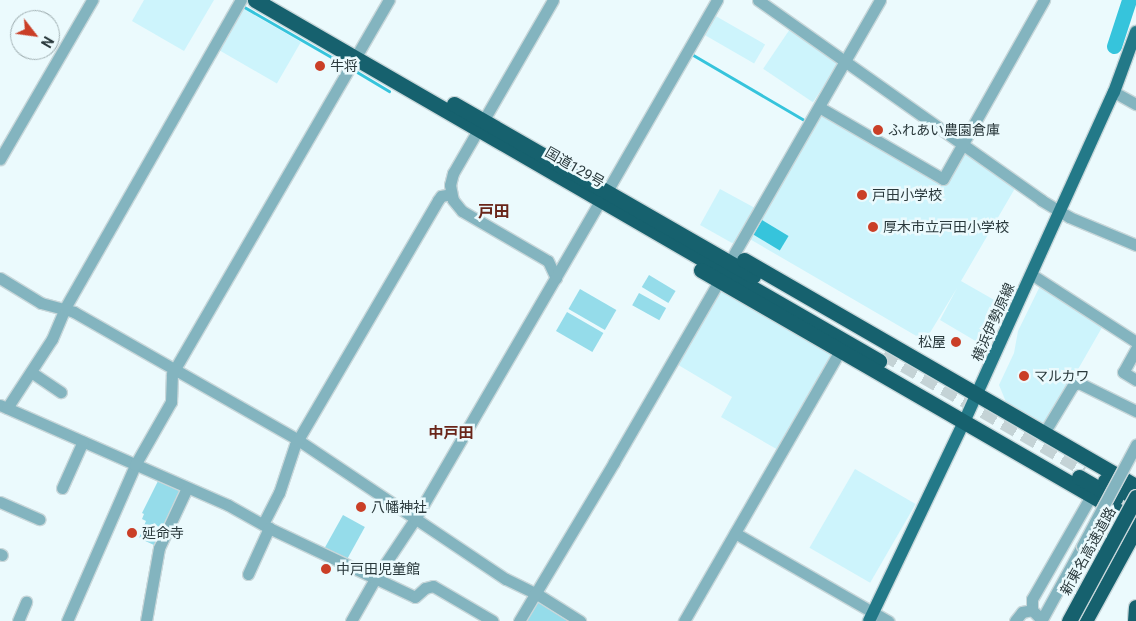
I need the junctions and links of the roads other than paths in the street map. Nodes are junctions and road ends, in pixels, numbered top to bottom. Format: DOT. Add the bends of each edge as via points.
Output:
graph roads {
  1 [pos="92,0"];
  2 [pos="273,0"];
  3 [pos="389,0"];
  4 [pos="553,0"];
  5 [pos="717,0"];
  6 [pos="758,0"];
  7 [pos="880,0"];
  8 [pos="1044,0"];
  9 [pos="244,2"];
  10 [pos="1136,32"];
  11 [pos="354,61"];
  12 [pos="845,61"];
  13 [pos="1114,92"];
  14 [pos="1136,104"];
  15 [pos="819,107"];
  16 [pos="481,125"];
  17 [pos="962,144"];
  18 [pos="0,159"];
  19 [pos="549,165"];
  20 [pos="610,186"];
  21 [pos="450,194"];
  22 [pos="597,206"];
  23 [pos="1059,212"];
  24 [pos="1136,245"];
  25 [pos="734,254"];
  26 [pos="1031,274"];
  27 [pos="0,278"];
  28 [pos="556,278"];
  29 [pos="719,281"];
  30 [pos="65,308"];
  31 [pos="1136,342"];
  32 [pos="1136,349"];
  33 [pos="840,351"];
  34 [pos="881,357"];
  35 [pos="175,370"];
  36 [pos="31,372"];
  37 [pos="1136,380"];
  38 [pos="61,392"];
  39 [pos="977,394"];
  40 [pos="4,406"];
  41 [pos="1136,412"];
  42 [pos="964,422"];
  43 [pos="1044,433"];
  44 [pos="298,440"];
  45 [pos="83,442"];
  46 [pos="1136,445"];
  47 [pos="135,465"];
  48 [pos="1107,468"];
  49 [pos="1136,481"];
  50 [pos="66,485"];
  51 [pos="1136,486"];
  52 [pos="187,488"];
  53 [pos="1091,496"];
  54 [pos="1136,498"];
  55 [pos="1,501"];
  56 [pos="1136,510"];
  57 [pos="34,514"];
  58 [pos="415,519"];
  59 [pos="1136,521"];
  60 [pos="266,526"];
  61 [pos="1136,528"];
  62 [pos="735,533"];
  63 [pos="248,574"];
  64 [pos="375,579"];
  65 [pos="537,594"];
  66 [pos="26,602"];
  67 [pos="1136,607"];
  68 [pos="1032,610"];
  69 [pos="871,617"];
  70 [pos="18,621"];
  71 [pos="67,621"];
  72 [pos="146,621"];
  73 [pos="351,621"];
  74 [pos="493,621"];
  75 [pos="519,621"];
  76 [pos="580,621"];
  77 [pos="684,621"];
  78 [pos="888,621"];
  79 [pos="1015,621"];
  80 [pos="1042,621"];
  81 [pos="1069,621"];
  82 [pos="1085,621"];
  83 [pos="1135,621"];
  1 -- 18 [label="street"];
  2 -- 11 [label="highway, 国道129号"];
  3 -- 11 [label="street"];
  4 -- 16 [label="street"];
  5 -- 20 [label="street"];
  6 -- 12 [label="street"];
  7 -- 12 [label="street"];
  8 -- 17 [label="street"];
  9 -- 11 [label="highway, 国道129号"];
  9 -- 30 [label="street"];
  10 -- 13 [label="main road, 横浜伊勢原線"];
  11 -- 16 [label="highway, 国道129号"];
  11 -- 35 [label="street"];
  12 -- 15 [label="street"];
  12 -- 17 [label="street"];
  13 -- 14 [label="street"];
  13 -- 23 [label="main road, 横浜伊勢原線"];
  15 -- 17 [label="street" via="943,179"];
  15 -- 25 [label="street"];
  16 -- 19 [label="highway, 国道129号"];
  16 -- 21 [label="street" via="453,173"];
  17 -- 23 [label="street"];
  19 -- 20 [label="highway"];
  19 -- 22 [label="highway"];
  19 -- 34 [label="highway, 国道129号"];
  20 -- 25 [label="highway"];
  21 -- 28 [label="street" via="462,211 548,261"];
  21 -- 44 [label="street" via="438,200"];
  22 -- 28 [label="street"];
  22 -- 29 [label="highway"];
  23 -- 24 [label="street"];
  23 -- 26 [label="main road, 横浜伊勢原線"];
  25 -- 39 [label="highway"];
  26 -- 31 [label="street"];
  26 -- 39 [label="main road, 横浜伊勢原線"];
  27 -- 30 [label="street" via="41,303"];
  28 -- 58 [label="street"];
  29 -- 33 [label="highway"];
  29 -- 65 [label="street"];
  30 -- 35 [label="street"];
  30 -- 36 [label="street" via="52,339"];
  32 -- 37 [label="street" via="1123,372"];
  33 -- 42 [label="highway"];
  33 -- 62 [label="street"];
  35 -- 44 [label="street"];
  35 -- 47 [label="street" via="171,378 171,402"];
  36 -- 38 [label="street"];
  36 -- 40 [label="street"];
  39 -- 42 [label="main road, 横浜伊勢原線"];
  39 -- 43 [label="highway"];
  40 -- 45 [label="street"];
  41 -- 43 [label="street" via="1079,383 1073,385"];
  42 -- 53 [label="highway"];
  42 -- 69 [label="main road, 横浜伊勢原線"];
  43 -- 48 [label="highway"];
  44 -- 58 [label="street"];
  44 -- 60 [label="street"];
  45 -- 47 [label="street"];
  45 -- 50 [label="street"];
  46 -- 80 [label="street, bridge"];
  47 -- 52 [label="street"];
  47 -- 71 [label="street"];
  48 -- 49 [label="highway"];
  48 -- 51 [label="highway"];
  52 -- 60 [label="street"];
  52 -- 72 [label="street" via="159,548"];
  53 -- 59 [label="highway"];
  53 -- 68 [label="street" via="1032,599"];
  54 -- 56 [label="highway" via="1082,473"];
  54 -- 81 [label="highway, 新東名高速道路, bridge"];
  55 -- 57 [label="street"];
  58 -- 64 [label="street"];
  58 -- 65 [label="street" via="506,579"];
  60 -- 63 [label="street"];
  60 -- 64 [label="street"];
  61 -- 82 [label="highway"];
  62 -- 69 [label="street"];
  62 -- 77 [label="street"];
  64 -- 73 [label="street"];
  64 -- 74 [label="street" via="415,597 433,586"];
  65 -- 75 [label="street"];
  65 -- 76 [label="street"];
  66 -- 70 [label="street"];
  67 -- 83 [label="highway"];
  68 -- 79 [label="street" via="1022,612"];
  68 -- 80 [label="street"];
  69 -- 78 [label="street"];
}
